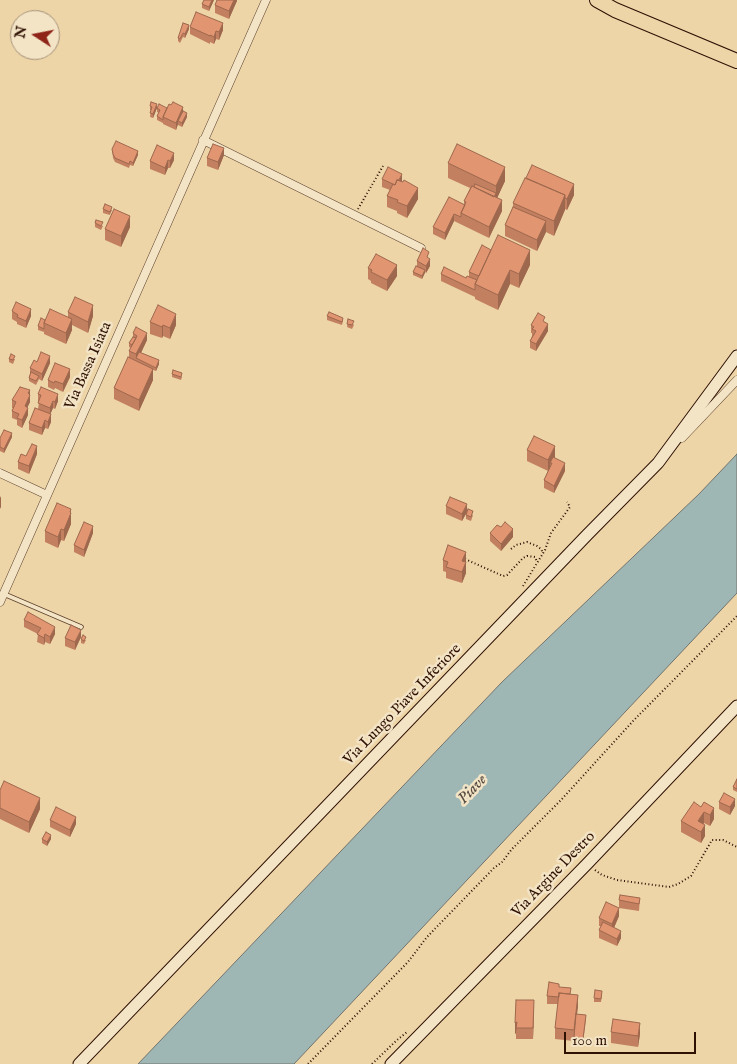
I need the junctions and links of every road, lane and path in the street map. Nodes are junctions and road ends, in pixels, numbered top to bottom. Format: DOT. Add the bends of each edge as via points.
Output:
graph roads {
  1 [pos="266,0"];
  2 [pos="597,0"];
  3 [pos="737,61"];
  4 [pos="203,140"];
  5 [pos="383,166"];
  6 [pos="352,214"];
  7 [pos="421,248"];
  8 [pos="737,356"];
  9 [pos="737,380"];
  10 [pos="658,463"];
  11 [pos="0,473"];
  12 [pos="47,495"];
  13 [pos="567,502"];
  14 [pos="512,549"];
  15 [pos="543,553"];
  16 [pos="465,559"];
  17 [pos="537,562"];
  18 [pos="519,593"];
  19 [pos="4,594"];
  20 [pos="0,602"];
  21 [pos="737,616"];
  22 [pos="81,626"];
  23 [pos="737,706"];
  24 [pos="737,846"];
  25 [pos="587,864"];
  26 [pos="79,1064"];
  27 [pos="308,1064"];
  28 [pos="391,1064"];
  1 -- 4 [label="street, Via Bassa Isiata"];
  2 -- 3 [label="highway"];
  4 -- 6 [label="street"];
  4 -- 12 [label="street, Via Bassa Isiata"];
  5 -- 6 [label="path"];
  6 -- 7 [label="street"];
  8 -- 10 [label="main road, Via Lungo Piave Inferiore"];
  9 -- 10 [label="street"];
  10 -- 26 [label="main road, Via Lungo Piave Inferiore"];
  11 -- 12 [label="street"];
  12 -- 19 [label="street, Via Bassa Isiata"];
  13 -- 15 [label="path" via="570,507 551,533"];
  14 -- 15 [label="path" via="527,542"];
  15 -- 17 [label="path"];
  16 -- 17 [label="path" via="502,576 527,556 535,557"];
  17 -- 18 [label="path"];
  19 -- 20 [label="street, Via Bassa Isiata"];
  19 -- 22 [label="lane"];
  21 -- 27 [label="path"];
  23 -- 25 [label="main road, Via Argine Destro"];
  24 -- 25 [label="path" via="723,840 712,840 691,876 669,887 617,880"];
  25 -- 28 [label="main road, Via Argine Destro"];
}
